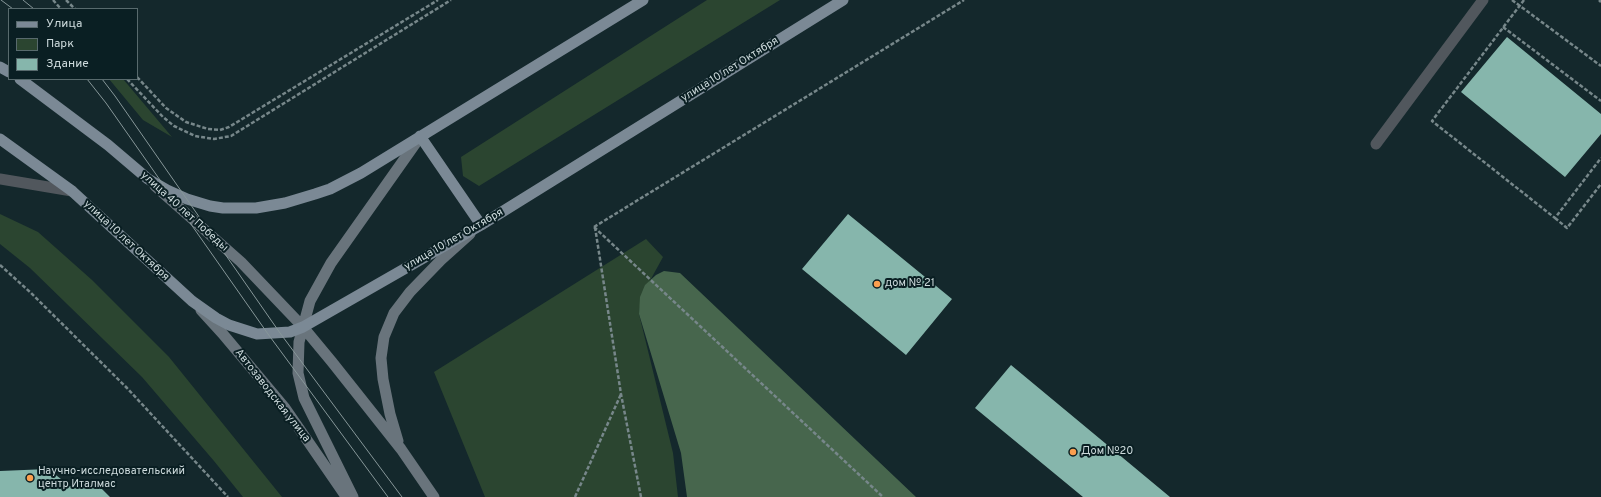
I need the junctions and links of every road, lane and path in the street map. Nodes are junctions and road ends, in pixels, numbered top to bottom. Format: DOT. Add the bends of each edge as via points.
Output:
graph roads {
  1 [pos="53,0"];
  2 [pos="66,0"];
  3 [pos="438,0"];
  4 [pos="451,0"];
  5 [pos="643,0"];
  6 [pos="843,0"];
  7 [pos="964,0"];
  8 [pos="1483,0"];
  9 [pos="1512,0"];
  10 [pos="1524,0"];
  11 [pos="1520,6"];
  12 [pos="60,8"];
  13 [pos="74,8"];
  14 [pos="1503,27"];
  15 [pos="1601,66"];
  16 [pos="138,78"];
  17 [pos="21,80"];
  18 [pos="128,80"];
  19 [pos="1601,101"];
  20 [pos="420,136"];
  21 [pos="0,139"];
  22 [pos="1376,144"];
  23 [pos="1601,158"];
  24 [pos="0,179"];
  25 [pos="148,179"];
  26 [pos="1601,184"];
  27 [pos="72,191"];
  28 [pos="1555,218"];
  29 [pos="481,224"];
  30 [pos="594,227"];
  31 [pos="0,265"];
  32 [pos="192,301"];
  33 [pos="303,327"];
  34 [pos="621,394"];
  35 [pos="401,449"];
  36 [pos="228,497"];
  37 [pos="347,497"];
  38 [pos="353,497"];
  39 [pos="434,497"];
  40 [pos="575,497"];
  41 [pos="641,497"];
  42 [pos="882,497"];
  1 -- 12 [label="path"];
  2 -- 13 [label="path"];
  3 -- 16 [label="path" via="230,127 220,130 186,122 166,108"];
  4 -- 18 [label="path" via="231,136 214,139 184,132 163,117"];
  5 -- 20 [label="main road"];
  6 -- 29 [label="main road, улица 10 лет Октября"];
  7 -- 30 [label="path"];
  8 -- 22 [label="street"];
  9 -- 11 [label="path"];
  10 -- 11 [label="path"];
  11 -- 14 [label="path"];
  11 -- 15 [label="path"];
  14 -- 19 [label="path"];
  14 -- 28 [label="path" via="1432,121"];
  17 -- 25 [label="main road, улица 40 лет Победы" via="108,145"];
  20 -- 25 [label="main road" via="330,189 285,203 256,208 210,206 172,193"];
  20 -- 29 [label="main road"];
  20 -- 33 [label="main road" via="331,263 310,301"];
  21 -- 27 [label="main road"];
  23 -- 28 [label="path"];
  24 -- 27 [label="street"];
  25 -- 33 [label="main road, улица 40 лет Победы" via="241,262"];
  26 -- 28 [label="path" via="1567,228"];
  27 -- 32 [label="main road, улица 10 лет Октября"];
  29 -- 33 [label="main road, улица 10 лет Октября"];
  29 -- 35 [label="main road" via="410,292 394,313 384,337 381,358 383,379"];
  30 -- 34 [label="path"];
  30 -- 42 [label="path"];
  31 -- 36 [label="path" via="127,388"];
  32 -- 33 [label="main road, улица 10 лет Октября" via="229,325 257,334 290,332"];
  32 -- 37 [label="main road, Автозаводская улица" via="285,408"];
  33 -- 35 [label="main road, улица 40 лет Победы"];
  33 -- 38 [label="main road" via="298,363 304,398"];
  34 -- 40 [label="path"];
  34 -- 41 [label="path"];
  35 -- 39 [label="main road"];
}
